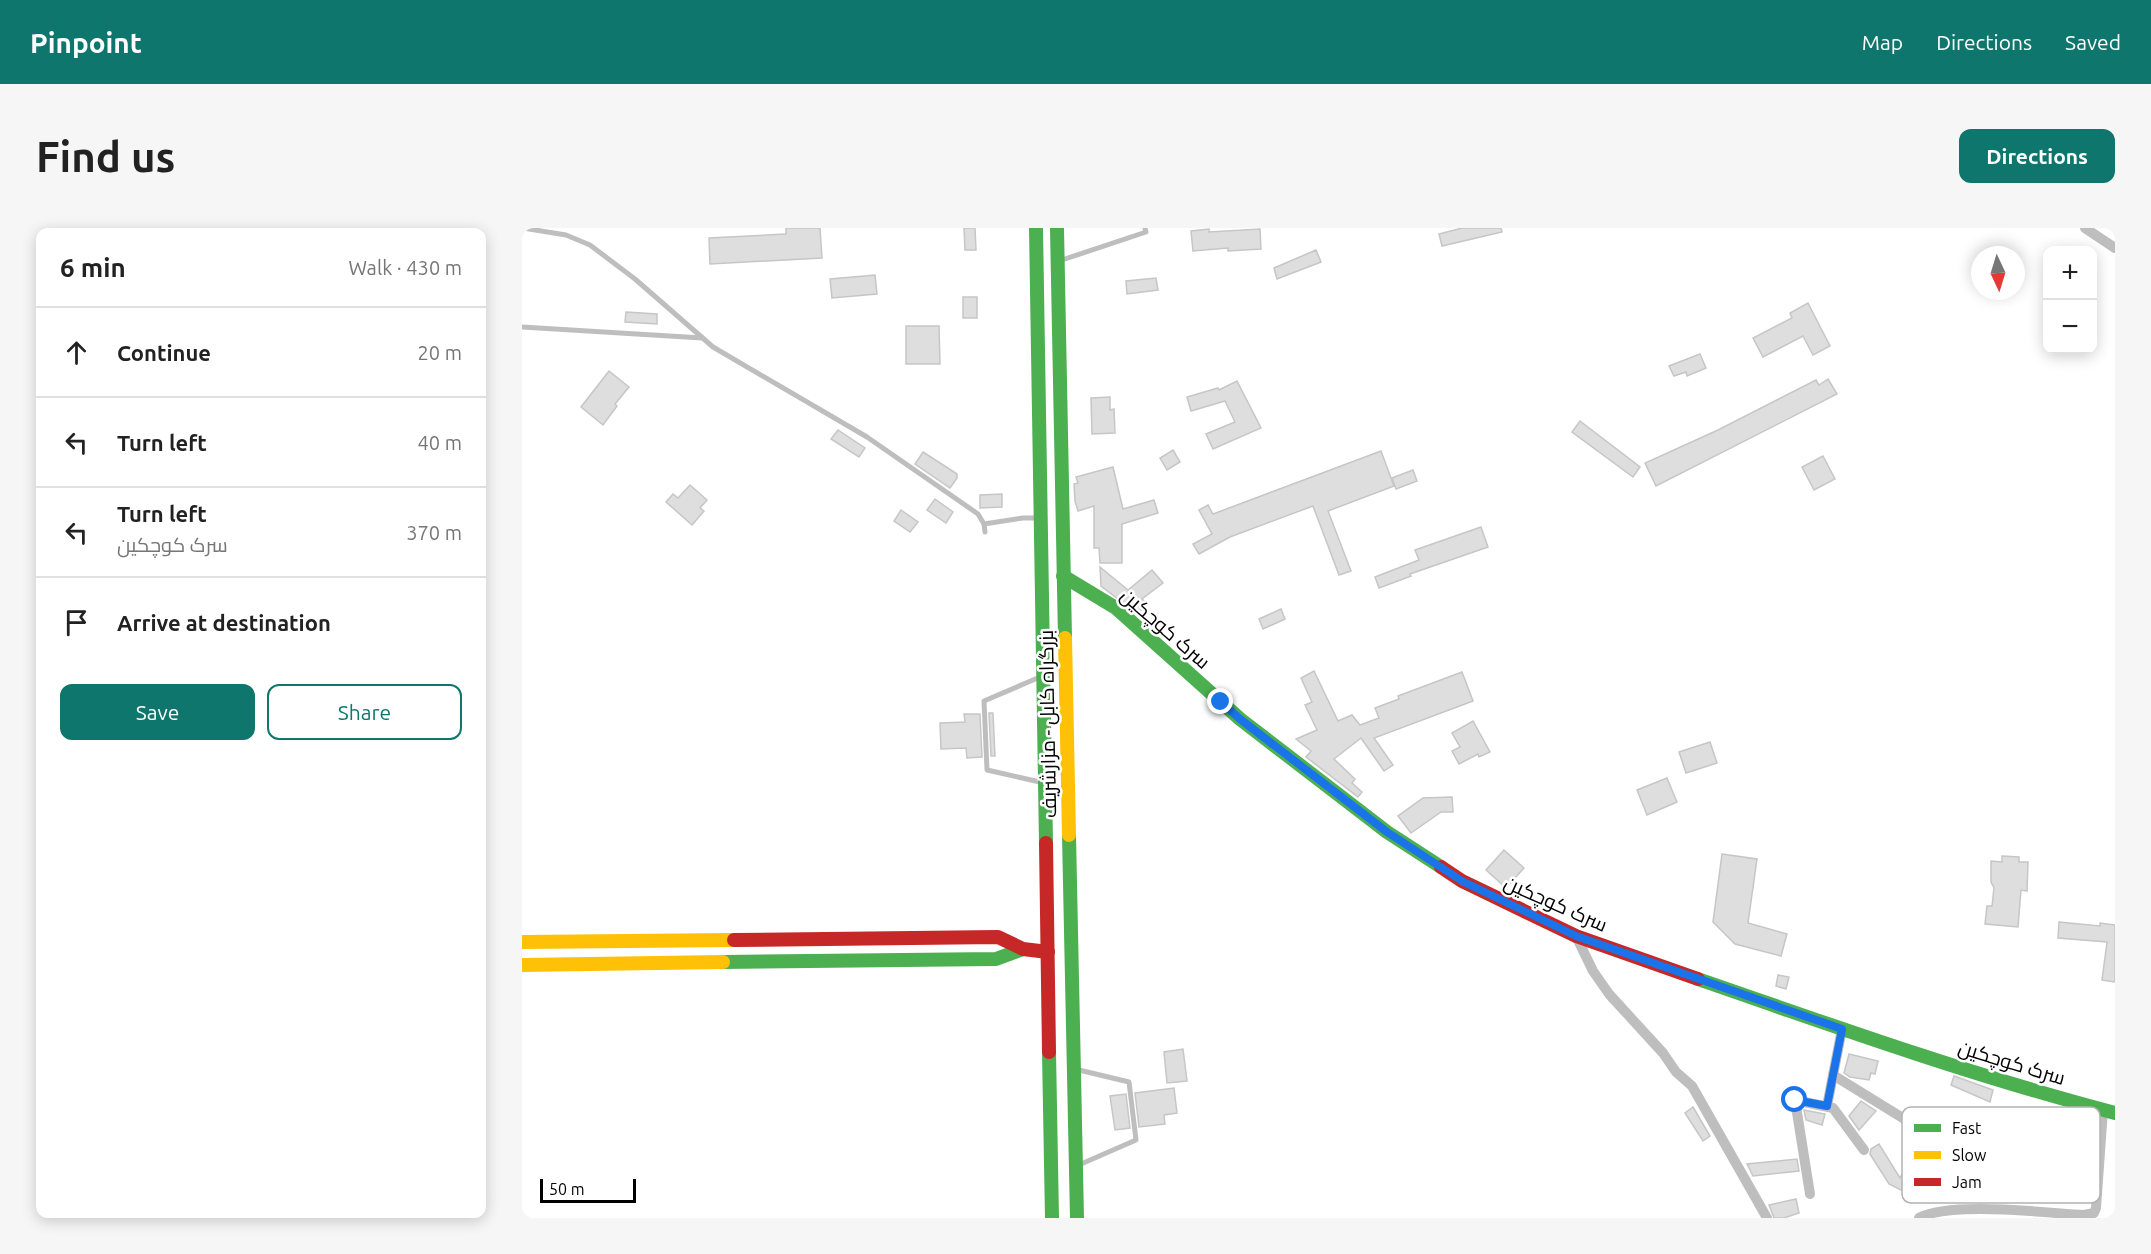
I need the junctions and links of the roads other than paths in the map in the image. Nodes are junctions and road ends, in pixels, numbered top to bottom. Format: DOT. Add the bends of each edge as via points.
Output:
graph roads {
  1 [pos="523,228"];
  2 [pos="1036,228"];
  3 [pos="1057,228"];
  4 [pos="1145,228"];
  5 [pos="2085,228"];
  6 [pos="2115,248"];
  7 [pos="1058,262"];
  8 [pos="522,327"];
  9 [pos="704,338"];
  10 [pos="1042,518"];
  11 [pos="984,524"];
  12 [pos="985,532"];
  13 [pos="1063,576"];
  14 [pos="1044,675"];
  15 [pos="1045,783"];
  16 [pos="1576,936"];
  17 [pos="522,942"];
  18 [pos="1023,949"];
  19 [pos="1048,951"];
  20 [pos="522,965"];
  21 [pos="1842,1029"];
  22 [pos="1075,1069"];
  23 [pos="1833,1074"];
  24 [pos="1827,1106"];
  25 [pos="2094,1107"];
  26 [pos="2109,1111"];
  27 [pos="1902,1118"];
  28 [pos="1864,1150"];
  29 [pos="1076,1166"];
  30 [pos="2100,1184"];
  31 [pos="1810,1194"];
  32 [pos="2098,1203"];
  33 [pos="1052,1218"];
  34 [pos="1077,1218"];
  35 [pos="1767,1218"];
  36 [pos="1919,1218"];
  1 -- 9 [label="lane" via="566,234 590,244"];
  2 -- 10 [label="main road, بزرگراه کابل - مزارشریف"];
  3 -- 7 [label="main road, بزرگراه کابل - مزارشریف"];
  4 -- 7 [label="lane" via="1146,232"];
  5 -- 6 [label="street"];
  7 -- 13 [label="main road, بزرگراه کابل - مزارشریف"];
  8 -- 9 [label="lane"];
  9 -- 11 [label="lane" via="713,347 867,437 978,514"];
  10 -- 11 [label="lane"];
  10 -- 14 [label="main road, بزرگراه کابل - مزارشریف"];
  11 -- 12 [label="lane"];
  13 -- 16 [label="main road, سرک کوچکین" via="1116,608 1240,719 1387,832 1462,881"];
  13 -- 22 [label="main road, بزرگراه کابل - مزارشریف"];
  14 -- 15 [label="main road, بزرگراه کابل - مزارشریف"];
  14 -- 15 [label="lane" via="984,701 987,770"];
  15 -- 19 [label="main road, بزرگراه کابل - مزارشریف"];
  16 -- 21 [label="main road, سرک کوچکین"];
  16 -- 35 [label="street" via="1609,994 1692,1086"];
  17 -- 18 [label="main road" via="998,937"];
  18 -- 19 [label="main road"];
  18 -- 20 [label="main road" via="996,959"];
  19 -- 33 [label="main road, بزرگراه کابل - مزارشریف"];
  21 -- 23 [label="street"];
  21 -- 25 [label="main road, سرک کوچکین" via="2025,1089"];
  22 -- 29 [label="main road, بزرگراه کابل - مزارشریف"];
  22 -- 29 [label="lane" via="1129,1082 1136,1140"];
  23 -- 24 [label="street"];
  23 -- 27 [label="street"];
  24 -- 28 [label="street" via="1833,1108"];
  24 -- 31 [label="street" via="1794,1101"];
  26 -- 30 [label="street"];
  29 -- 34 [label="main road, بزرگراه کابل - مزارشریف"];
  32 -- 36 [label="street" via="2094,1213 2084,1215 2000,1210 1935,1212"];
}
